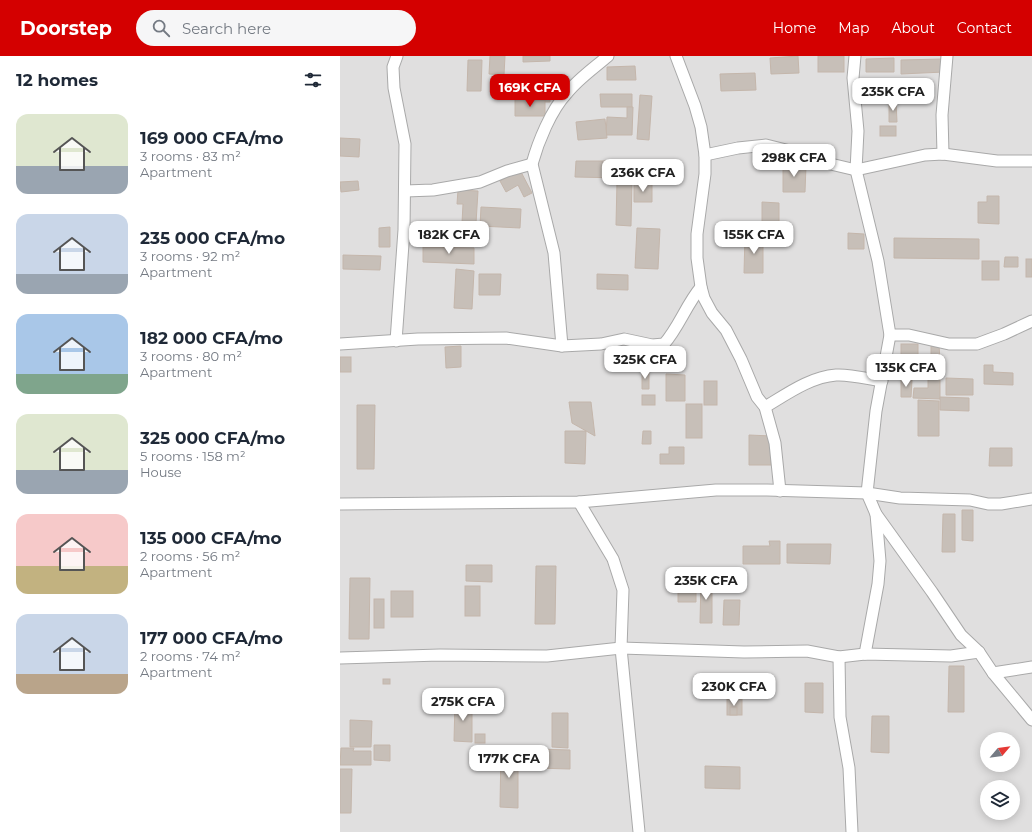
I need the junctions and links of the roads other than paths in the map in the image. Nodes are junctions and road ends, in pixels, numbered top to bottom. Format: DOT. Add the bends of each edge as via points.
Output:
graph roads {
  1 [pos="396,56"];
  2 [pos="608,56"];
  3 [pos="676,56"];
  4 [pos="855,56"];
  5 [pos="947,56"];
  6 [pos="943,154"];
  7 [pos="705,155"];
  8 [pos="1032,161"];
  9 [pos="532,164"];
  10 [pos="856,170"];
  11 [pos="405,191"];
  12 [pos="701,287"];
  13 [pos="1032,321"];
  14 [pos="890,335"];
  15 [pos="396,341"];
  16 [pos="340,344"];
  17 [pos="562,346"];
  18 [pos="882,381"];
  19 [pos="765,407"];
  20 [pos="780,491"];
  21 [pos="867,493"];
  22 [pos="1032,499"];
  23 [pos="579,502"];
  24 [pos="340,504"];
  25 [pos="876,514"];
  26 [pos="621,648"];
  27 [pos="979,652"];
  28 [pos="866,654"];
  29 [pos="839,657"];
  30 [pos="340,658"];
  31 [pos="1032,667"];
  32 [pos="993,673"];
  33 [pos="1032,720"];
  34 [pos="639,832"];
  35 [pos="852,832"];
  1 -- 11 [label="street" via="393,67 394,88 405,144"];
  2 -- 9 [label="street" via="566,93 555,111"];
  3 -- 7 [label="street" via="695,106"];
  4 -- 10 [label="street" via="853,78 858,131"];
  5 -- 6 [label="street" via="942,115"];
  6 -- 8 [label="street" via="997,161"];
  6 -- 10 [label="street" via="925,155"];
  7 -- 10 [label="street" via="766,145"];
  7 -- 12 [label="street" via="697,234"];
  9 -- 11 [label="street" via="480,182 433,190"];
  9 -- 17 [label="street" via="554,253"];
  10 -- 14 [label="street" via="878,261"];
  11 -- 15 [label="street"];
  12 -- 17 [label="street" via="688,302 673,334 664,344 652,345 624,340"];
  12 -- 19 [label="street" via="712,313 726,330 741,359 754,392"];
  13 -- 14 [label="street" via="977,344 949,344 910,335"];
  14 -- 18 [label="street"];
  15 -- 16 [label="street"];
  15 -- 17 [label="street" via="506,338"];
  18 -- 19 [label="street" via="837,375 818,379"];
  18 -- 21 [label="street"];
  19 -- 20 [label="street" via="775,443"];
  20 -- 21 [label="street"];
  20 -- 23 [label="street" via="716,490"];
  21 -- 22 [label="street" via="900,498 970,500 988,504"];
  21 -- 25 [label="street"];
  23 -- 24 [label="street"];
  23 -- 26 [label="street" via="613,559 623,590"];
  25 -- 27 [label="street" via="961,635"];
  25 -- 28 [label="street" via="880,562"];
  26 -- 29 [label="street" via="744,652 807,651"];
  26 -- 30 [label="street" via="547,656"];
  26 -- 34 [label="street"];
  27 -- 28 [label="street" via="951,656"];
  27 -- 32 [label="street"];
  28 -- 29 [label="street"];
  29 -- 35 [label="street" via="840,717 849,768"];
  31 -- 32 [label="street"];
  32 -- 33 [label="street"];
}
